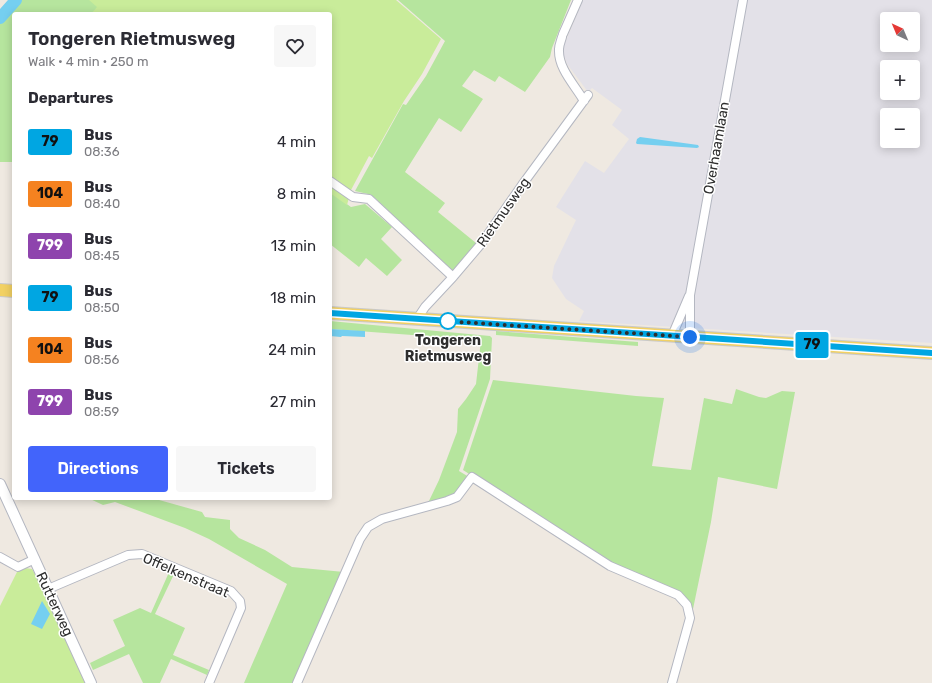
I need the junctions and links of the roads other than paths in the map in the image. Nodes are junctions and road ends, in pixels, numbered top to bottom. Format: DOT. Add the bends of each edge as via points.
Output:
graph roads {
  1 [pos="578,0"];
  2 [pos="743,0"];
  3 [pos="332,182"];
  4 [pos="453,277"];
  5 [pos="0,290"];
  6 [pos="12,291"];
  7 [pos="690,295"];
  8 [pos="332,312"];
  9 [pos="417,319"];
  10 [pos="672,336"];
  11 [pos="690,337"];
  12 [pos="932,353"];
  13 [pos="0,484"];
  14 [pos="0,557"];
  15 [pos="35,560"];
  16 [pos="48,589"];
  17 [pos="91,683"];
  18 [pos="209,683"];
  19 [pos="297,683"];
  20 [pos="672,683"];
  1 -- 4 [label="street, Rietmusweg" via="562,35 559,49 564,70 586,98 481,244"];
  2 -- 7 [label="street, Overhaamlaan"];
  3 -- 4 [label="street" via="353,197 369,199"];
  4 -- 9 [label="street, Rietmusweg"];
  5 -- 6 [label="main road"];
  7 -- 10 [label="street, Overhaamlaan"];
  7 -- 11 [label="street, Overhaamlaan"];
  8 -- 9 [label="main road"];
  9 -- 10 [label="main road"];
  10 -- 11 [label="main road"];
  11 -- 12 [label="main road"];
  13 -- 15 [label="street"];
  14 -- 15 [label="street, Rutterweg" via="18,567"];
  15 -- 16 [label="street, Rutterweg"];
  16 -- 17 [label="street, Rutterweg"];
  16 -- 18 [label="street, Offelkenstraat" via="128,555 142,554 231,592 240,601 241,608"];
  19 -- 20 [label="street" via="360,539 368,527 382,519 447,501 457,496 472,477 610,566 678,594 687,605 690,618"];
}
